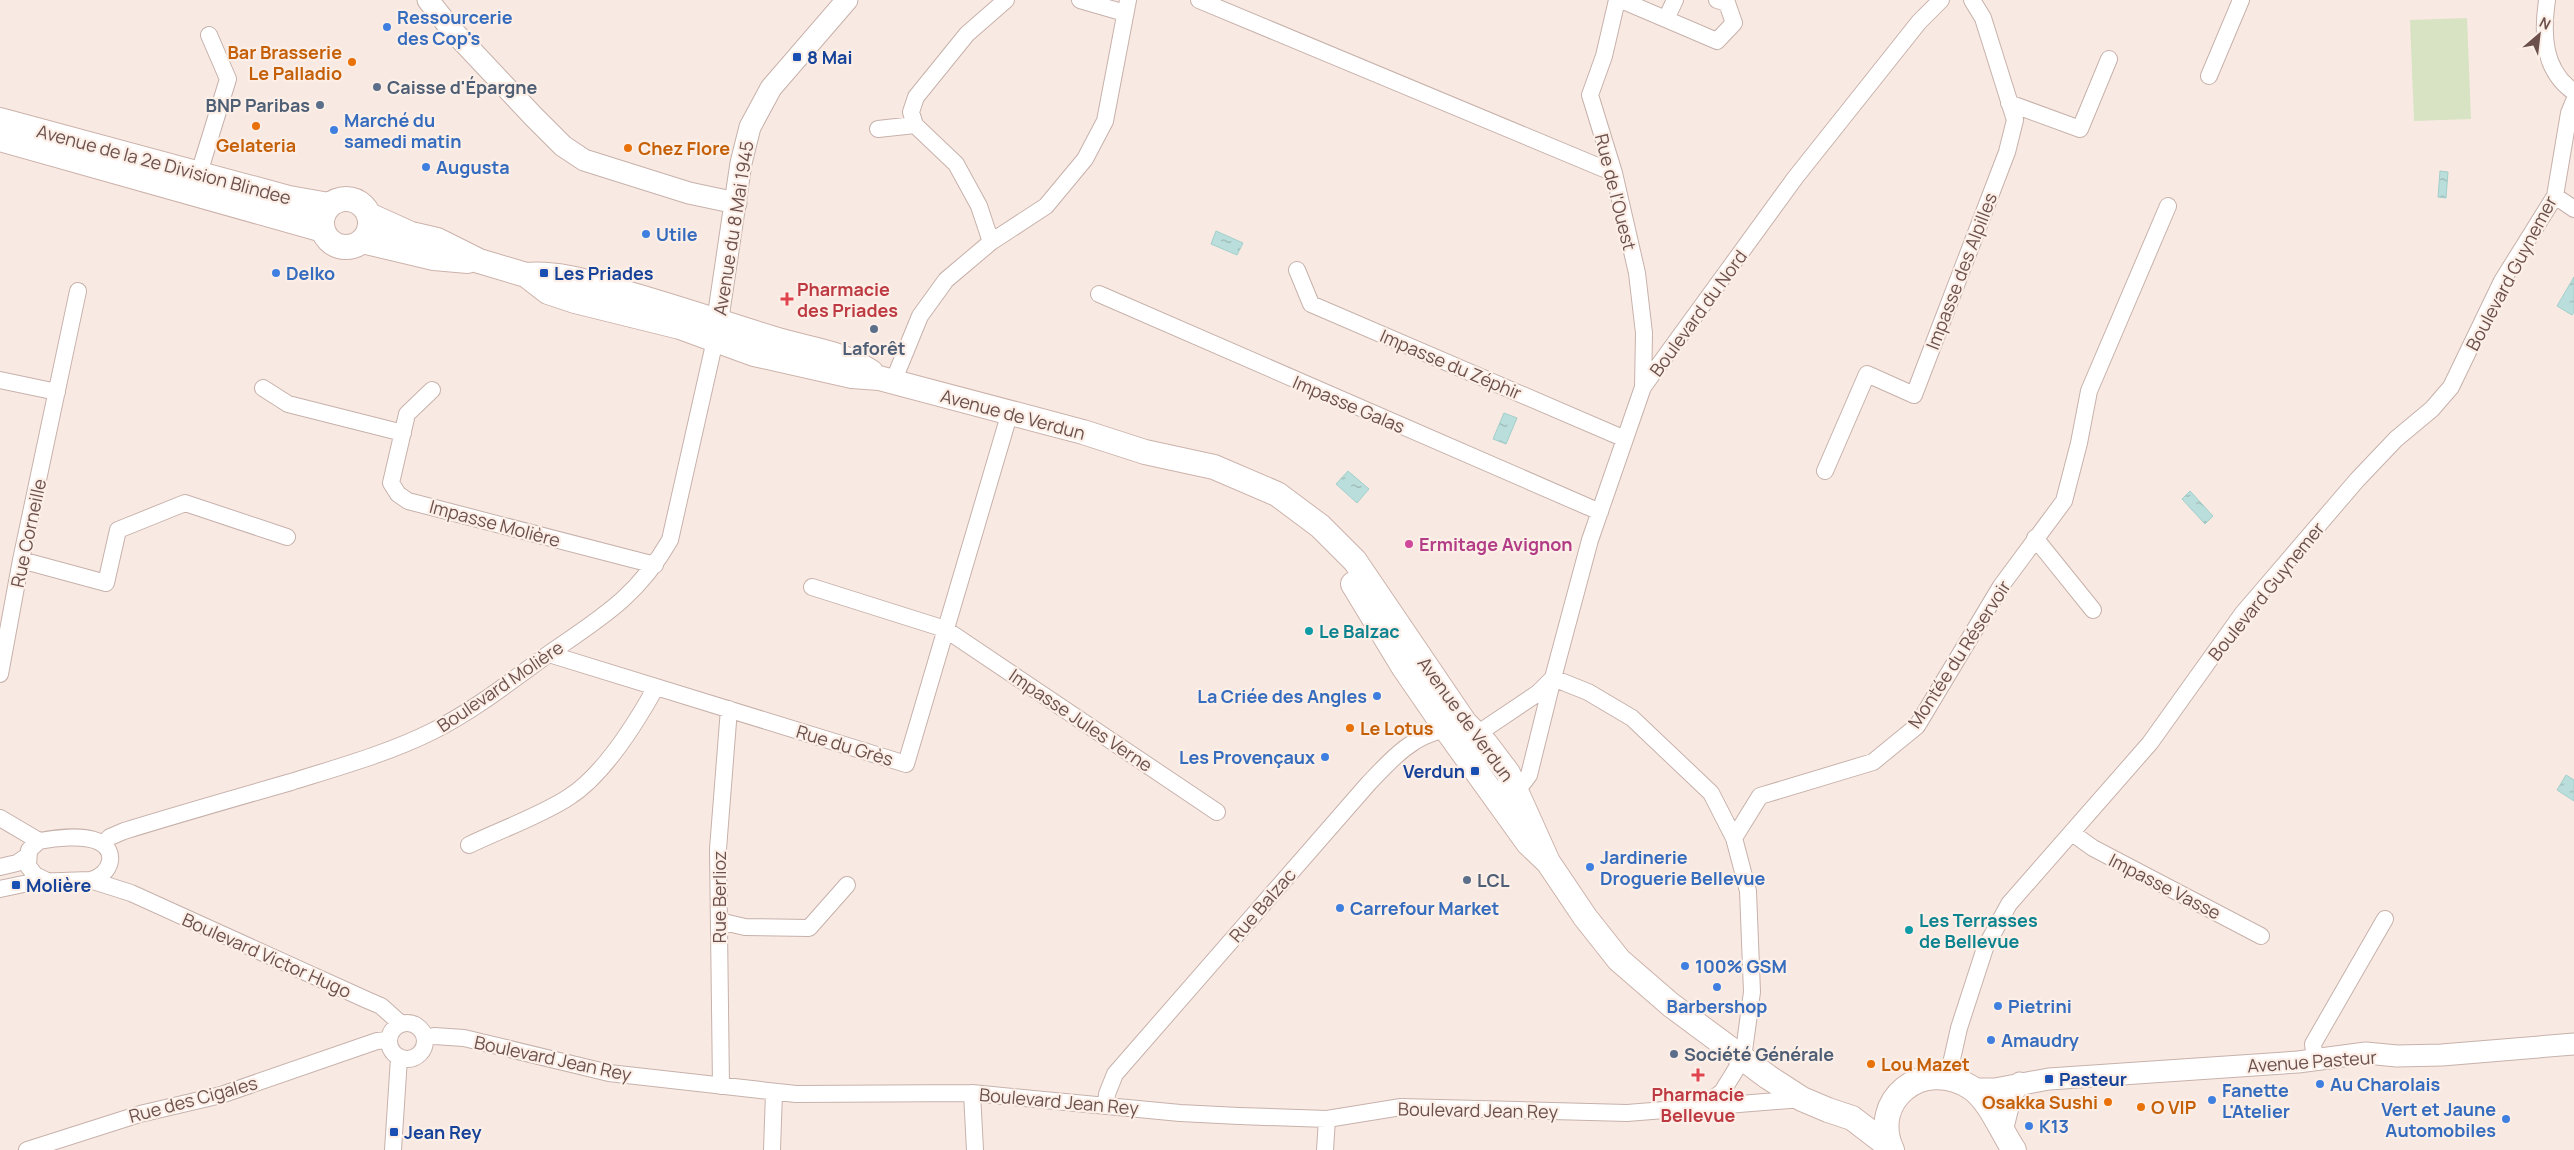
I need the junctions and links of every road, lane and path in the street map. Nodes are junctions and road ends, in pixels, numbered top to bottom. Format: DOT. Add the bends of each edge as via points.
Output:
graph roads {
  1 [pos="428,0"];
  2 [pos="847,0"];
  3 [pos="1006,0"];
  4 [pos="1080,0"];
  5 [pos="1199,0"];
  6 [pos="1617,0"];
  7 [pos="1621,0"];
  8 [pos="1675,0"];
  9 [pos="1717,0"];
  10 [pos="1941,0"];
  11 [pos="1972,0"];
  12 [pos="2241,0"];
  13 [pos="2547,0"];
  14 [pos="1127,6"];
  15 [pos="1666,19"];
  16 [pos="209,34"];
  17 [pos="2109,59"];
  18 [pos="2209,76"];
  19 [pos="2574,92"];
  20 [pos="2574,101"];
  21 [pos="2010,103"];
  22 [pos="0,120"];
  23 [pos="914,125"];
  24 [pos="878,130"];
  25 [pos="0,139"];
  26 [pos="1614,173"];
  27 [pos="196,183"];
  28 [pos="2555,196"];
  29 [pos="736,203"];
  30 [pos="329,205"];
  31 [pos="2168,206"];
  32 [pos="2574,209"];
  33 [pos="369,215"];
  34 [pos="323,230"];
  35 [pos="362,241"];
  36 [pos="992,242"];
  37 [pos="479,261"];
  38 [pos="1297,270"];
  39 [pos="78,291"];
  40 [pos="1099,294"];
  41 [pos="716,331"];
  42 [pos="0,380"];
  43 [pos="886,380"];
  44 [pos="1643,387"];
  45 [pos="263,388"];
  46 [pos="432,390"];
  47 [pos="57,392"];
  48 [pos="1010,412"];
  49 [pos="403,433"];
  50 [pos="1625,439"];
  51 [pos="1145,452"];
  52 [pos="1825,471"];
  53 [pos="1600,512"];
  54 [pos="286,536"];
  55 [pos="2035,538"];
  56 [pos="22,560"];
  57 [pos="655,565"];
  58 [pos="812,587"];
  59 [pos="2093,610"];
  60 [pos="945,629"];
  61 [pos="549,654"];
  62 [pos="0,674"];
  63 [pos="1553,678"];
  64 [pos="656,687"];
  65 [pos="729,709"];
  66 [pos="1446,729"];
  67 [pos="1474,732"];
  68 [pos="1488,787"];
  69 [pos="1515,787"];
  70 [pos="1218,812"];
  71 [pos="0,818"];
  72 [pos="2072,834"];
  73 [pos="1734,838"];
  74 [pos="39,841"];
  75 [pos="103,844"];
  76 [pos="469,845"];
  77 [pos="27,856"];
  78 [pos="1548,862"];
  79 [pos="0,867"];
  80 [pos="108,867"];
  81 [pos="90,880"];
  82 [pos="47,881"];
  83 [pos="847,885"];
  84 [pos="0,889"];
  85 [pos="131,893"];
  86 [pos="2385,919"];
  87 [pos="719,921"];
  88 [pos="2261,936"];
  89 [pos="400,1023"];
  90 [pos="425,1038"];
  91 [pos="388,1040"];
  92 [pos="2574,1044"];
  93 [pos="399,1058"];
  94 [pos="1743,1058"];
  95 [pos="2315,1059"];
  96 [pos="1948,1077"];
  97 [pos="2020,1084"];
  98 [pos="721,1086"];
  99 [pos="1972,1089"];
  100 [pos="774,1092"];
  101 [pos="972,1093"];
  102 [pos="1802,1099"];
  103 [pos="1892,1105"];
  104 [pos="1106,1106"];
  105 [pos="1698,1109"];
  106 [pos="1327,1118"];
  107 [pos="1852,1118"];
  108 [pos="2008,1141"];
  109 [pos="1891,1149"];
  110 [pos="27,1150"];
  111 [pos="393,1150"];
  112 [pos="772,1150"];
  113 [pos="975,1150"];
  114 [pos="1325,1150"];
  1 -- 29 [label="street" via="534,117 563,146 584,160 689,193"];
  2 -- 29 [label="street, Avenue du 8 Mai 1945" via="771,88 760,106 745,141"];
  3 -- 23 [label="street" via="967,34 916,97 910,112"];
  4 -- 14 [label="street"];
  5 -- 26 [label="street"];
  6 -- 26 [label="street, Rue de l'Ouest" via="1604,56 1590,95"];
  7 -- 15 [label="street"];
  8 -- 15 [label="street"];
  9 -- 15 [label="street" via="1727,3 1734,23 1717,41"];
  10 -- 44 [label="street, Boulevard du Nord" via="1919,22 1795,178"];
  11 -- 21 [label="street, Impasse des Alpilles" via="1983,18"];
  12 -- 18 [label="street"];
  13 -- 19 [label="street" via="2544,21 2548,57 2554,73"];
  14 -- 36 [label="street" via="1105,121 1085,159 1046,206"];
  16 -- 27 [label="street" via="228,79"];
  17 -- 21 [label="street" via="2080,129"];
  20 -- 28 [label="street, Boulevard Guynemer" via="2569,113"];
  21 -- 52 [label="street, Impasse des Alpilles" via="2015,120 2007,152 1914,395 1868,374"];
  22 -- 27 [label="main road, Avenue de la 2e Division Blindee"];
  23 -- 24 [label="street"];
  23 -- 36 [label="street" via="956,164 979,206"];
  25 -- 27 [label="main road, Avenue de la 2e Division Blindee"];
  26 -- 44 [label="street, Rue de l'Ouest" via="1637,274 1644,332"];
  27 -- 30 [label="main road, Avenue de la 2e Division Blindee"];
  27 -- 34 [label="main road, Avenue de la 2e Division Blindee"];
  28 -- 32 [label="street"];
  28 -- 72 [label="street, Boulevard Guynemer" via="2502,281 2451,387 2357,480 2243,613 2150,742"];
  29 -- 41 [label="street, Avenue du 8 Mai 1945"];
  30 -- 33 [label="main road" via="345,199 353,200 363,205"];
  30 -- 34 [label="main road" via="322,221"];
  31 -- 55 [label="street, Montée du Réservoir" via="2089,390 2064,501"];
  33 -- 35 [label="main road" via="368,234"];
  33 -- 37 [label="main road" via="410,234 437,240"];
  34 -- 35 [label="main road" via="327,238 341,246 352,246"];
  35 -- 37 [label="main road" via="434,258"];
  36 -- 43 [label="street" via="946,280 925,309"];
  37 -- 41 [label="main road" via="526,275 548,292 575,301 680,327"];
  38 -- 50 [label="street, Impasse du Zéphir" via="1311,304"];
  39 -- 47 [label="street, Rue Corneille"];
  40 -- 53 [label="street, Impasse Galas"];
  41 -- 43 [label="main road" via="822,349 856,362"];
  41 -- 57 [label="street, Boulevard Molière" via="670,540"];
  42 -- 47 [label="street"];
  43 -- 48 [label="main road, Avenue de Verdun"];
  44 -- 50 [label="street, Boulevard du Nord"];
  45 -- 49 [label="street" via="288,404"];
  46 -- 49 [label="street, Impasse Molière" via="407,414"];
  47 -- 56 [label="street, Rue Corneille"];
  48 -- 51 [label="main road, Avenue de Verdun"];
  48 -- 60 [label="street, Rue du Grès"];
  49 -- 57 [label="street, Impasse Molière" via="391,483 398,494 408,500"];
  50 -- 53 [label="street, Boulevard du Nord"];
  51 -- 66 [label="main road, Avenue de Verdun" via="1241,492 1295,525 1331,557 1353,584 1399,661"];
  51 -- 67 [label="main road, Avenue de Verdun" via="1214,466 1277,494 1320,526 1355,561 1456,711"];
  53 -- 63 [label="street, Boulevard du Nord"];
  54 -- 56 [label="street" via="185,503 118,530 106,583"];
  55 -- 59 [label="street"];
  55 -- 73 [label="street, Montée du Réservoir" via="2001,586 1917,726 1873,762 1760,796"];
  56 -- 62 [label="street, Rue Corneille"];
  57 -- 61 [label="street, Boulevard Molière" via="634,591 609,612"];
  58 -- 60 [label="street, Impasse Jules Verne"];
  60 -- 65 [label="street, Rue du Grès" via="906,764"];
  60 -- 70 [label="street, Impasse Jules Verne"];
  61 -- 64 [label="street, Rue du Grès"];
  61 -- 75 [label="street, Boulevard Molière" via="468,712 394,748 124,831"];
  63 -- 67 [label="street" via="1538,693 1483,730"];
  63 -- 69 [label="street, Boulevard du Nord" via="1529,776"];
  63 -- 73 [label="street" via="1588,692 1632,718 1711,793"];
  64 -- 65 [label="street, Rue du Grès"];
  64 -- 76 [label="street" via="630,733 600,769 570,797"];
  65 -- 87 [label="street, Rue Berlioz" via="718,849"];
  66 -- 67 [label="street"];
  66 -- 68 [label="main road, Avenue de Verdun"];
  66 -- 104 [label="street, Rue Balzac" via="1401,750 1368,784 1115,1074"];
  67 -- 69 [label="main road, Avenue de Verdun" via="1498,758"];
  68 -- 69 [label="street" via="1504,790"];
  68 -- 78 [label="main road, Avenue de Verdun" via="1528,843"];
  69 -- 78 [label="main road, Avenue de Verdun"];
  71 -- 74 [label="street"];
  72 -- 88 [label="street, Impasse Vasse"];
  72 -- 96 [label="street, Boulevard Guynemer" via="2009,904 1985,948 1959,1028"];
  73 -- 94 [label="street" via="1748,891 1752,992"];
  74 -- 75 [label="street" via="88,840"];
  74 -- 77 [label="street" via="33,844"];
  75 -- 80 [label="street" via="109,855"];
  77 -- 79 [label="street"];
  77 -- 82 [label="street" via="30,871"];
  78 -- 94 [label="main road, Avenue de Verdun" via="1619,960 1671,1005"];
  80 -- 81 [label="street" via="98,878"];
  80 -- 85 [label="street, Boulevard Victor Hugo"];
  81 -- 82 [label="street, Boulevard Victor Hugo"];
  81 -- 85 [label="street, Boulevard Victor Hugo"];
  82 -- 84 [label="street"];
  83 -- 87 [label="street" via="809,928 745,927"];
  85 -- 89 [label="street, Boulevard Victor Hugo" via="381,1006"];
  86 -- 95 [label="street" via="2313,1044"];
  87 -- 98 [label="street, Rue Berlioz"];
  89 -- 90 [label="street" via="416,1025"];
  89 -- 91 [label="street"];
  90 -- 93 [label="street" via="421,1053 407,1059"];
  90 -- 98 [label="street, Boulevard Jean Rey" via="464,1038 609,1073"];
  91 -- 93 [label="street" via="391,1051"];
  91 -- 110 [label="street, Rue des Cigales" via="221,1095 140,1114"];
  92 -- 95 [label="street, Avenue Pasteur" via="2442,1055 2366,1054"];
  93 -- 111 [label="street"];
  94 -- 102 [label="main road, Avenue de Verdun"];
  94 -- 105 [label="street" via="1722,1092"];
  95 -- 97 [label="street, Avenue Pasteur" via="2049,1079"];
  96 -- 99 [label="main road"];
  96 -- 103 [label="main road" via="1923,1078 1912,1083"];
  97 -- 99 [label="street, Avenue Pasteur"];
  97 -- 108 [label="street" via="2011,1095"];
  98 -- 100 [label="street, Boulevard Jean Rey"];
  99 -- 108 [label="main road" via="1983,1099"];
  100 -- 101 [label="street, Boulevard Jean Rey"];
  100 -- 112 [label="street"];
  101 -- 104 [label="street, Boulevard Jean Rey"];
  101 -- 113 [label="street"];
  102 -- 105 [label="street, Boulevard Jean Rey"];
  102 -- 107 [label="main road, Avenue de Verdun"];
  103 -- 107 [label="main road"];
  103 -- 109 [label="main road, Avenue de Verdun" via="1887,1121"];
  104 -- 106 [label="street, Boulevard Jean Rey" via="1197,1114"];
  105 -- 106 [label="street, Boulevard Jean Rey" via="1627,1113 1401,1107"];
  106 -- 114 [label="street"];
  107 -- 109 [label="main road, Avenue de Verdun"];
}
